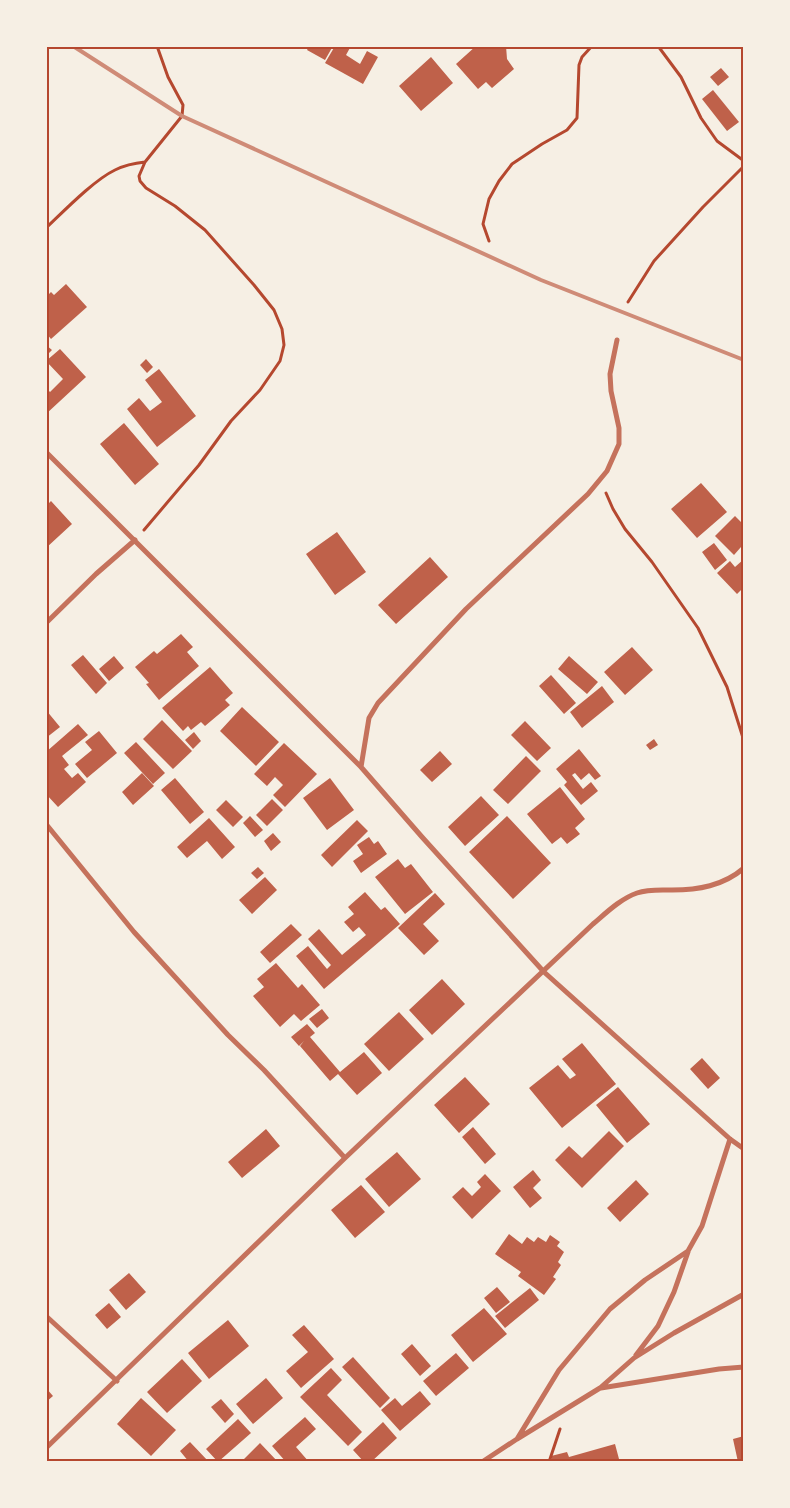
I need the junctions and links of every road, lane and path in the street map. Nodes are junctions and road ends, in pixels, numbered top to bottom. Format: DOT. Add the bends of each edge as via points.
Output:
graph roads {
  1 [pos="157,46"];
  2 [pos="592,46"];
  3 [pos="658,46"];
  4 [pos="744,161"];
  5 [pos="145,162"];
  6 [pos="744,166"];
  7 [pos="46,228"];
  8 [pos="488,241"];
  9 [pos="628,302"];
  10 [pos="617,340"];
  11 [pos="46,452"];
  12 [pos="600,479"];
  13 [pos="135,540"];
  14 [pos="46,623"];
  15 [pos="744,741"];
  16 [pos="361,767"];
  17 [pos="46,824"];
  18 [pos="744,868"];
  19 [pos="544,972"];
  20 [pos="730,1140"];
  21 [pos="744,1150"];
  22 [pos="345,1158"];
  23 [pos="688,1251"];
  24 [pos="744,1294"];
  25 [pos="46,1316"];
  26 [pos="634,1358"];
  27 [pos="744,1367"];
  28 [pos="117,1381"];
  29 [pos="600,1388"];
  30 [pos="569,1407"];
  31 [pos="517,1438"];
  32 [pos="46,1448"];
  33 [pos="482,1462"];
  34 [pos="549,1462"];
  1 -- 5 [label="path" via="183,111"];
  2 -- 8 [label="path" via="579,65 578,118 567,130 512,164 499,181 483,224"];
  3 -- 4 [label="path" via="681,77 701,118 717,141"];
  5 -- 7 [label="path" via="114,170"];
  5 -- 13 [label="path" via="140,170 140,181 205,230 254,285 274,310 284,345 280,361 260,390"];
  6 -- 9 [label="path" via="654,261"];
  10 -- 12 [label="street" via="610,374 619,444"];
  11 -- 13 [label="street"];
  12 -- 15 [label="path" via="625,529 698,628 727,687"];
  12 -- 16 [label="street" via="466,609 378,703 369,718"];
  13 -- 14 [label="street"];
  13 -- 16 [label="street"];
  16 -- 19 [label="street"];
  17 -- 22 [label="street" via="134,932"];
  18 -- 19 [label="street" via="715,885 699,889 636,893 593,924"];
  19 -- 20 [label="street"];
  19 -- 22 [label="street"];
  20 -- 21 [label="street"];
  20 -- 23 [label="street" via="702,1226"];
  22 -- 28 [label="street"];
  23 -- 26 [label="street" via="658,1326"];
  23 -- 31 [label="street" via="610,1309 559,1370"];
  24 -- 26 [label="street"];
  25 -- 28 [label="street"];
  26 -- 29 [label="street"];
  27 -- 29 [label="street"];
  28 -- 32 [label="street"];
  29 -- 30 [label="street"];
  30 -- 31 [label="street"];
  30 -- 34 [label="path"];
  31 -- 33 [label="street"];
}
